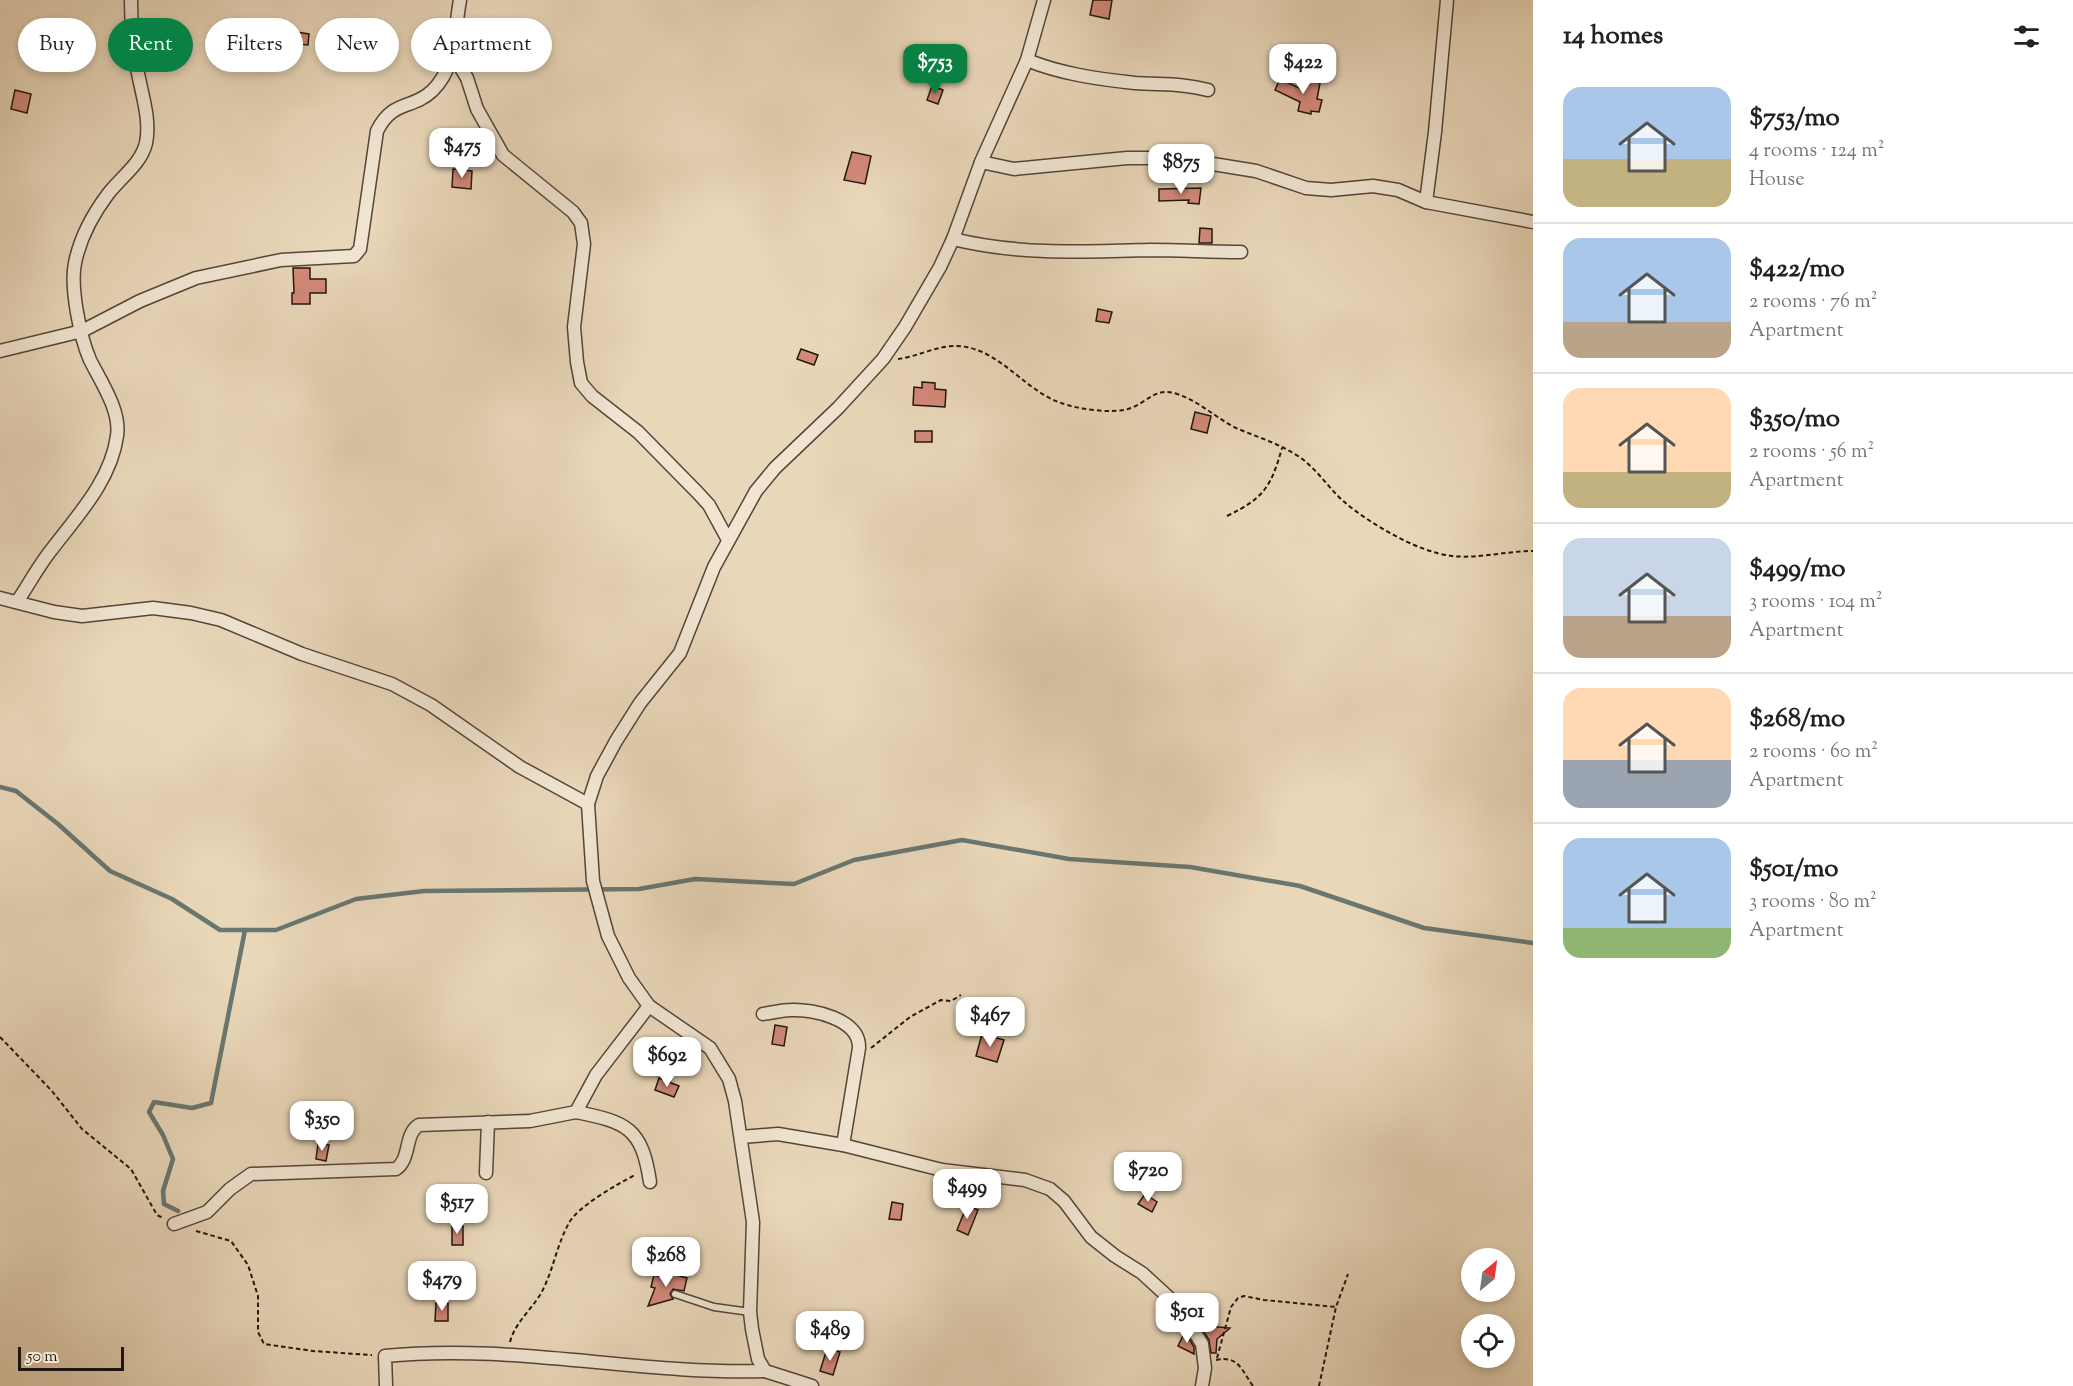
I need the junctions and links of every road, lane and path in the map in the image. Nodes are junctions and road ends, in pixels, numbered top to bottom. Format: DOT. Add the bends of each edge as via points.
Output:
graph roads {
  1 [pos="131,0"];
  2 [pos="460,0"];
  3 [pos="1044,0"];
  4 [pos="1447,0"];
  5 [pos="458,18"];
  6 [pos="1027,60"];
  7 [pos="445,72"];
  8 [pos="463,72"];
  9 [pos="1208,90"];
  10 [pos="981,162"];
  11 [pos="1426,202"];
  12 [pos="1533,222"];
  13 [pos="954,239"];
  14 [pos="1241,252"];
  15 [pos="82,331"];
  16 [pos="0,351"];
  17 [pos="883,359"];
  18 [pos="1282,448"];
  19 [pos="1227,516"];
  20 [pos="728,540"];
  21 [pos="1533,551"];
  22 [pos="0,597"];
  23 [pos="17,602"];
  24 [pos="588,804"];
  25 [pos="961,995"];
  26 [pos="649,1006"];
  27 [pos="763,1014"];
  28 [pos="859,1048"];
  29 [pos="576,1112"];
  30 [pos="488,1122"];
  31 [pos="741,1137"];
  32 [pos="843,1145"];
  33 [pos="648,1168"];
  34 [pos="486,1173"];
  35 [pos="650,1182"];
  36 [pos="174,1224"];
  37 [pos="1348,1274"];
  38 [pos="675,1294"];
  39 [pos="1336,1307"];
  40 [pos="750,1312"];
  41 [pos="507,1356"];
  42 [pos="1210,1364"];
  43 [pos="765,1371"];
  44 [pos="742,1372"];
  45 [pos="386,1386"];
  46 [pos="741,1386"];
  47 [pos="812,1386"];
  48 [pos="1202,1386"];
  49 [pos="1253,1386"];
  50 [pos="1319,1386"];
  1 -- 15 [label="street" via="131,33 148,128 139,160 109,193 81,239 74,264 74,290"];
  2 -- 5 [label="street"];
  3 -- 6 [label="street"];
  4 -- 11 [label="street"];
  6 -- 9 [label="street" via="1048,69 1089,76"];
  6 -- 10 [label="street"];
  7 -- 15 [label="street" via="430,93 395,108 377,130 360,249 354,256 281,260 196,278"];
  8 -- 20 [label="street" via="484,124 503,155 573,212 581,224 584,244 574,327 581,383 638,432 698,492"];
  10 -- 11 [label="street" via="1014,169 1127,158 1176,158 1256,171 1306,188 1373,186 1398,190"];
  10 -- 13 [label="street"];
  11 -- 12 [label="street"];
  13 -- 14 [label="street" via="989,248 1071,252"];
  13 -- 17 [label="street"];
  15 -- 16 [label="street"];
  15 -- 23 [label="street" via="116,420 117,436 94,494"];
  17 -- 18 [label="path" via="966,346 992,357 1049,397 1074,407 1129,409 1155,393 1174,393"];
  17 -- 20 [label="street" via="775,468 756,491"];
  18 -- 19 [label="path" via="1270,485 1260,496"];
  18 -- 21 [label="path" via="1316,471 1343,500 1369,519 1428,550 1451,556"];
  20 -- 24 [label="street" via="680,653 616,741 597,776"];
  22 -- 23 [label="street"];
  23 -- 24 [label="street" via="82,616 153,608 220,620 302,654 392,684 431,705 520,767"];
  24 -- 26 [label="street" via="593,881 608,936 629,978"];
  25 -- 28 [label="path" via="951,1001 941,1000 910,1017 874,1048"];
  26 -- 29 [label="street" via="596,1075"];
  26 -- 31 [label="street" via="710,1048 729,1079"];
  27 -- 28 [label="street" via="789,1010 828,1016 854,1032"];
  28 -- 32 [label="street"];
  29 -- 30 [label="street" via="530,1121"];
  29 -- 33 [label="street" via="630,1129 644,1148"];
  30 -- 34 [label="street"];
  30 -- 36 [label="street" via="419,1125 396,1169 251,1174 207,1212"];
  31 -- 32 [label="street" via="778,1134"];
  31 -- 40 [label="street" via="753,1222"];
  32 -- 42 [label="street" via="942,1170 1025,1180 1050,1189 1091,1237 1142,1273 1178,1306"];
  33 -- 35 [label="street"];
  33 -- 41 [label="path" via="569,1221 549,1276 512,1335"];
  37 -- 39 [label="path"];
  38 -- 40 [label="lane" via="714,1307"];
  39 -- 42 [label="path" via="1238,1298"];
  39 -- 50 [label="path"];
  40 -- 43 [label="street" via="758,1359"];
  41 -- 44 [label="street" via="638,1368"];
  41 -- 45 [label="street" via="386,1356"];
  42 -- 48 [label="street"];
  42 -- 49 [label="path" via="1226,1358 1242,1365"];
  43 -- 44 [label="street"];
  43 -- 47 [label="street"];
  44 -- 46 [label="street"];
}
